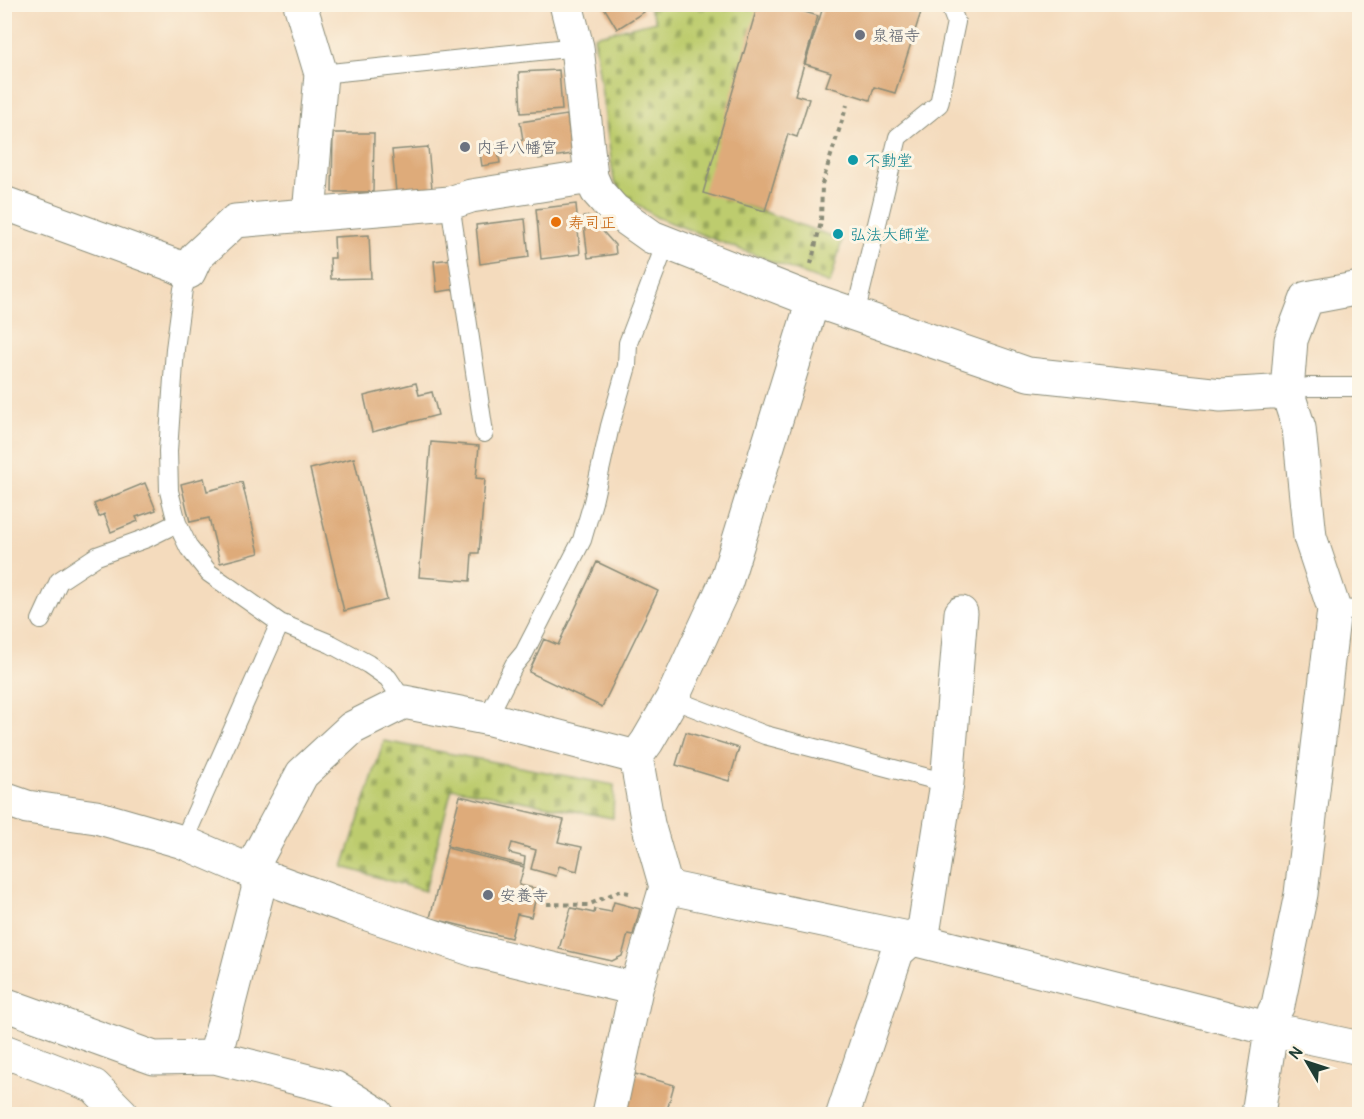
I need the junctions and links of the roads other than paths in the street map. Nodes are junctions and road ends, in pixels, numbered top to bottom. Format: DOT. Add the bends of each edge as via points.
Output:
graph roads {
  1 [pos="300,4"];
  2 [pos="566,4"];
  3 [pos="949,4"];
  4 [pos="577,47"];
  5 [pos="321,74"];
  6 [pos="591,177"];
  7 [pos="4,203"];
  8 [pos="450,203"];
  9 [pos="309,215"];
  10 [pos="666,243"];
  11 [pos="189,272"];
  12 [pos="1359,288"];
  13 [pos="808,299"];
  14 [pos="855,315"];
  15 [pos="1359,387"];
  16 [pos="1287,391"];
  17 [pos="484,433"];
  18 [pos="177,523"];
  19 [pos="1347,610"];
  20 [pos="961,613"];
  21 [pos="41,620"];
  22 [pos="280,623"];
  23 [pos="672,699"];
  24 [pos="404,702"];
  25 [pos="494,705"];
  26 [pos="636,757"];
  27 [pos="947,783"];
  28 [pos="4,799"];
  29 [pos="183,842"];
  30 [pos="257,874"];
  31 [pos="664,893"];
  32 [pos="913,939"];
  33 [pos="636,989"];
  34 [pos="4,1004"];
  35 [pos="1271,1029"];
  36 [pos="1359,1048"];
  37 [pos="4,1051"];
  38 [pos="215,1057"];
  39 [pos="122,1114"];
  40 [pos="377,1114"];
  41 [pos="609,1114"];
  42 [pos="843,1114"];
  43 [pos="1258,1114"];
  1 -- 5 [label="street"];
  2 -- 4 [label="street"];
  3 -- 14 [label="lane" via="956,22 939,104 898,137"];
  4 -- 5 [label="lane"];
  4 -- 6 [label="street"];
  5 -- 9 [label="street"];
  6 -- 8 [label="street" via="471,196"];
  6 -- 10 [label="street" via="597,191 614,210"];
  7 -- 11 [label="street"];
  8 -- 9 [label="street"];
  8 -- 17 [label="lane"];
  9 -- 11 [label="street" via="235,221 196,257"];
  10 -- 13 [label="street"];
  10 -- 25 [label="lane" via="628,343 627,366 582,540"];
  11 -- 18 [label="lane" via="175,349 168,451 169,491"];
  12 -- 16 [label="street" via="1307,298 1291,340"];
  13 -- 14 [label="street"];
  13 -- 23 [label="street" via="726,582"];
  14 -- 16 [label="street" via="1028,374 1221,395"];
  15 -- 16 [label="lane"];
  16 -- 19 [label="street" via="1299,428 1310,537"];
  18 -- 21 [label="lane" via="97,556 59,581"];
  18 -- 22 [label="lane" via="189,548 209,573"];
  19 -- 35 [label="street" via="1301,894"];
  20 -- 27 [label="street"];
  22 -- 24 [label="lane" via="368,664 388,678"];
  22 -- 29 [label="lane"];
  23 -- 26 [label="street"];
  23 -- 27 [label="lane" via="765,735"];
  24 -- 26 [label="street" via="490,719"];
  24 -- 30 [label="street" via="352,728 302,774 256,860"];
  26 -- 31 [label="street"];
  27 -- 32 [label="street" via="924,928"];
  28 -- 29 [label="street" via="27,807 96,818"];
  29 -- 30 [label="street"];
  30 -- 33 [label="street" via="477,951"];
  30 -- 38 [label="street" via="258,890"];
  31 -- 32 [label="street"];
  31 -- 33 [label="street"];
  32 -- 35 [label="street"];
  32 -- 42 [label="street" via="897,952"];
  33 -- 41 [label="street"];
  34 -- 38 [label="street" via="154,1058"];
  35 -- 36 [label="street"];
  35 -- 43 [label="street"];
  37 -- 39 [label="street" via="94,1086"];
  38 -- 40 [label="street" via="334,1088"];
}
